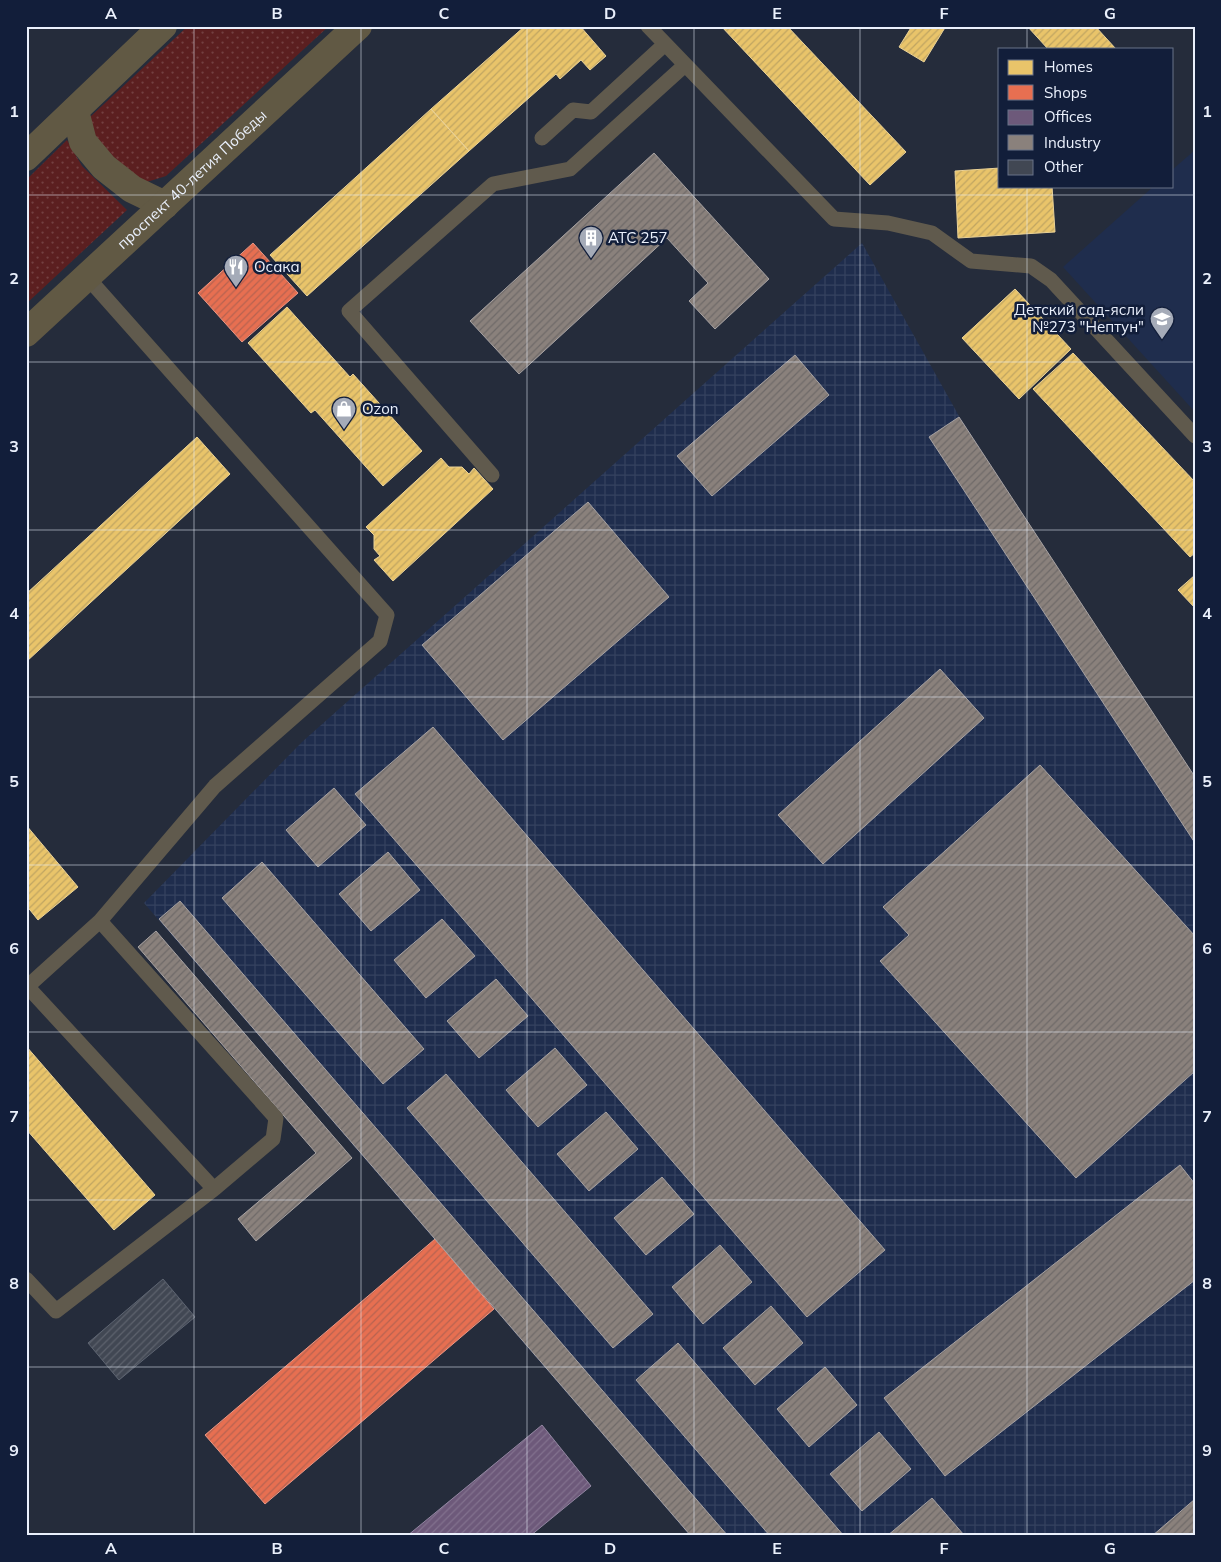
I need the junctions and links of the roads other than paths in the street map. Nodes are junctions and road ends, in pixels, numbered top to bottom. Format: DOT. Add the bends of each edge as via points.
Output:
graph roads {
  1 [pos="163,26"];
  2 [pos="358,26"];
  3 [pos="648,26"];
  4 [pos="665,44"];
  5 [pos="685,65"];
  6 [pos="75,110"];
  7 [pos="542,138"];
  8 [pos="26,157"];
  9 [pos="165,205"];
  10 [pos="87,277"];
  11 [pos="26,333"];
  12 [pos="1195,436"];
  13 [pos="492,475"];
  14 [pos="100,921"];
  15 [pos="27,985"];
  16 [pos="214,1189"];
  17 [pos="26,1279"];
  1 -- 6 [label="main road"];
  2 -- 9 [label="main road, проспект 40-летия Победы"];
  3 -- 4 [label="lane"];
  4 -- 5 [label="lane"];
  4 -- 7 [label="lane" via="591,112 573,110"];
  5 -- 12 [label="lane" via="834,220 888,223 932,233 971,261 1030,266 1051,280"];
  5 -- 13 [label="lane" via="570,168 493,184 349,311"];
  6 -- 8 [label="main road"];
  6 -- 9 [label="main road" via="83,142 104,167 132,189"];
  9 -- 10 [label="main road, проспект 40-летия Победы"];
  10 -- 11 [label="main road, проспект 40-летия Победы"];
  10 -- 14 [label="lane" via="387,615 380,641 215,786"];
  14 -- 15 [label="lane"];
  14 -- 16 [label="lane" via="276,1118 273,1139"];
  15 -- 16 [label="lane"];
  16 -- 17 [label="lane" via="56,1311"];
}
